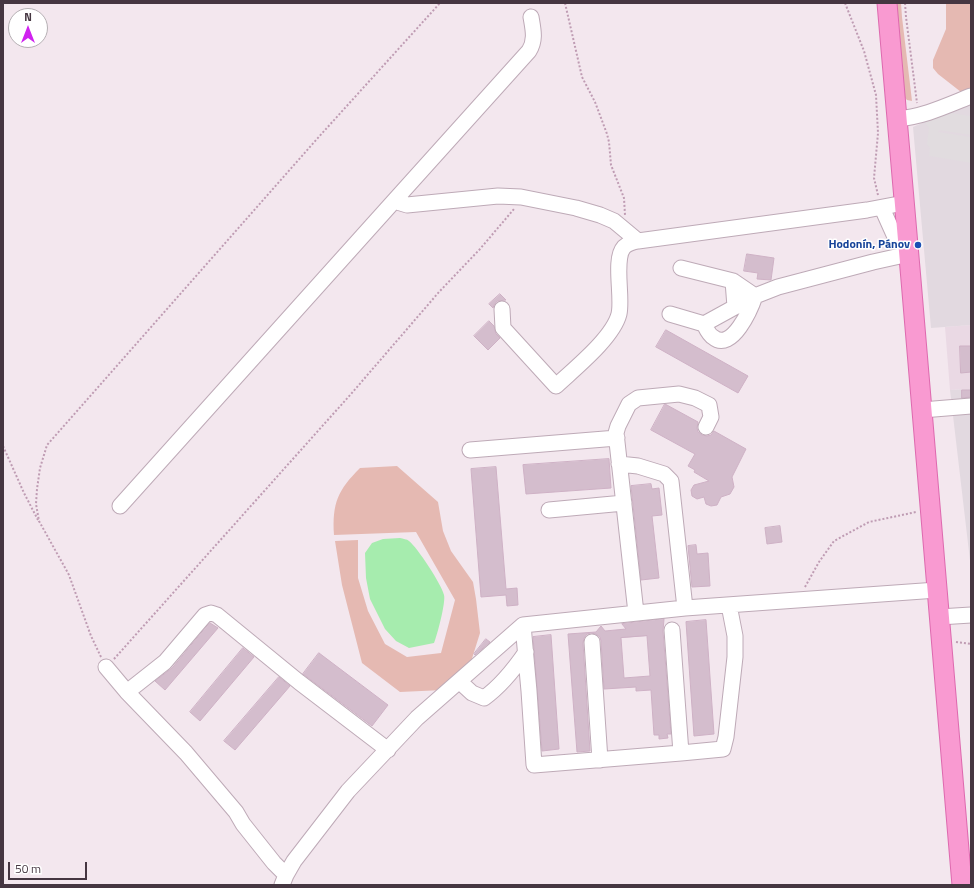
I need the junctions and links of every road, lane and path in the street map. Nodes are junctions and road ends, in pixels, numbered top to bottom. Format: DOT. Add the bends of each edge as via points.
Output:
graph roads {
  1 [pos="440,3"];
  2 [pos="565,3"];
  3 [pos="845,3"];
  4 [pos="886,3"];
  5 [pos="905,3"];
  6 [pos="531,17"];
  7 [pos="971,96"];
  8 [pos="918,116"];
  9 [pos="896,119"];
  10 [pos="523,198"];
  11 [pos="394,201"];
  12 [pos="904,203"];
  13 [pos="882,208"];
  14 [pos="625,230"];
  15 [pos="638,241"];
  16 [pos="908,247"];
  17 [pos="681,268"];
  18 [pos="733,281"];
  19 [pos="755,296"];
  20 [pos="734,307"];
  21 [pos="502,309"];
  22 [pos="670,314"];
  23 [pos="704,324"];
  24 [pos="971,409"];
  25 [pos="922,410"];
  26 [pos="706,427"];
  27 [pos="617,438"];
  28 [pos="3,446"];
  29 [pos="470,450"];
  30 [pos="619,464"];
  31 [pos="624,503"];
  32 [pos="120,506"];
  33 [pos="549,510"];
  34 [pos="930,510"];
  35 [pos="39,521"];
  36 [pos="937,590"];
  37 [pos="799,601"];
  38 [pos="729,605"];
  39 [pos="685,608"];
  40 [pos="636,613"];
  41 [pos="971,615"];
  42 [pos="939,617"];
  43 [pos="523,625"];
  44 [pos="672,630"];
  45 [pos="592,642"];
  46 [pos="526,652"];
  47 [pos="106,667"];
  48 [pos="459,681"];
  49 [pos="127,692"];
  50 [pos="388,750"];
  51 [pos="681,753"];
  52 [pos="600,760"];
  53 [pos="284,880"];
  54 [pos="962,885"];
  1 -- 35 [label="path" via="47,444 37,489"];
  2 -- 14 [label="path" via="582,77 607,134 611,165 624,198"];
  3 -- 13 [label="path" via="864,51 876,95 878,133 874,178"];
  4 -- 9 [label="main road"];
  5 -- 8 [label="path"];
  6 -- 11 [label="lane" via="533,45"];
  7 -- 8 [label="lane"];
  8 -- 9 [label="lane"];
  9 -- 12 [label="main road"];
  10 -- 11 [label="lane" via="498,196 408,205"];
  10 -- 14 [label="lane" via="588,211 614,222"];
  10 -- 47 [label="path" via="480,250 439,292"];
  11 -- 32 [label="lane"];
  12 -- 13 [label="lane"];
  12 -- 16 [label="main road"];
  13 -- 15 [label="lane"];
  13 -- 16 [label="lane" via="895,236"];
  14 -- 15 [label="lane"];
  15 -- 21 [label="lane" via="628,244 620,253 620,307 616,322 604,339 556,386 503,328"];
  16 -- 19 [label="lane" via="873,262 778,287"];
  16 -- 25 [label="main road"];
  17 -- 18 [label="lane"];
  18 -- 19 [label="lane"];
  18 -- 20 [label="lane"];
  19 -- 20 [label="lane"];
  19 -- 23 [label="lane" via="737,331 729,338 713,338"];
  20 -- 23 [label="lane"];
  22 -- 23 [label="lane"];
  24 -- 25 [label="lane"];
  25 -- 34 [label="main road"];
  26 -- 27 [label="lane" via="711,417 709,406 695,398 679,394 638,398 629,404 618,426"];
  27 -- 29 [label="lane"];
  27 -- 30 [label="lane"];
  28 -- 35 [label="path"];
  30 -- 31 [label="lane"];
  30 -- 39 [label="lane" via="638,466 664,474 671,481"];
  31 -- 33 [label="lane"];
  31 -- 40 [label="lane"];
  34 -- 36 [label="main road"];
  34 -- 37 [label="path" via="869,522 834,541 806,583"];
  35 -- 47 [label="path" via="69,575 90,636"];
  36 -- 37 [label="lane"];
  36 -- 42 [label="main road"];
  37 -- 38 [label="lane"];
  38 -- 39 [label="lane"];
  38 -- 51 [label="lane" via="735,636 735,657 723,749"];
  39 -- 40 [label="lane"];
  40 -- 43 [label="lane"];
  41 -- 42 [label="lane"];
  42 -- 54 [label="main road"];
  43 -- 46 [label="lane"];
  43 -- 48 [label="lane"];
  44 -- 51 [label="lane"];
  45 -- 52 [label="lane"];
  46 -- 48 [label="lane" via="493,692 484,698 472,693"];
  46 -- 52 [label="lane" via="534,766"];
  47 -- 49 [label="lane"];
  48 -- 50 [label="lane" via="417,718"];
  49 -- 50 [label="lane" via="165,662 205,615 217,614 299,682"];
  49 -- 53 [label="lane" via="190,758 236,812"];
  50 -- 53 [label="lane" via="348,791 307,843"];
  51 -- 52 [label="lane"];
}
